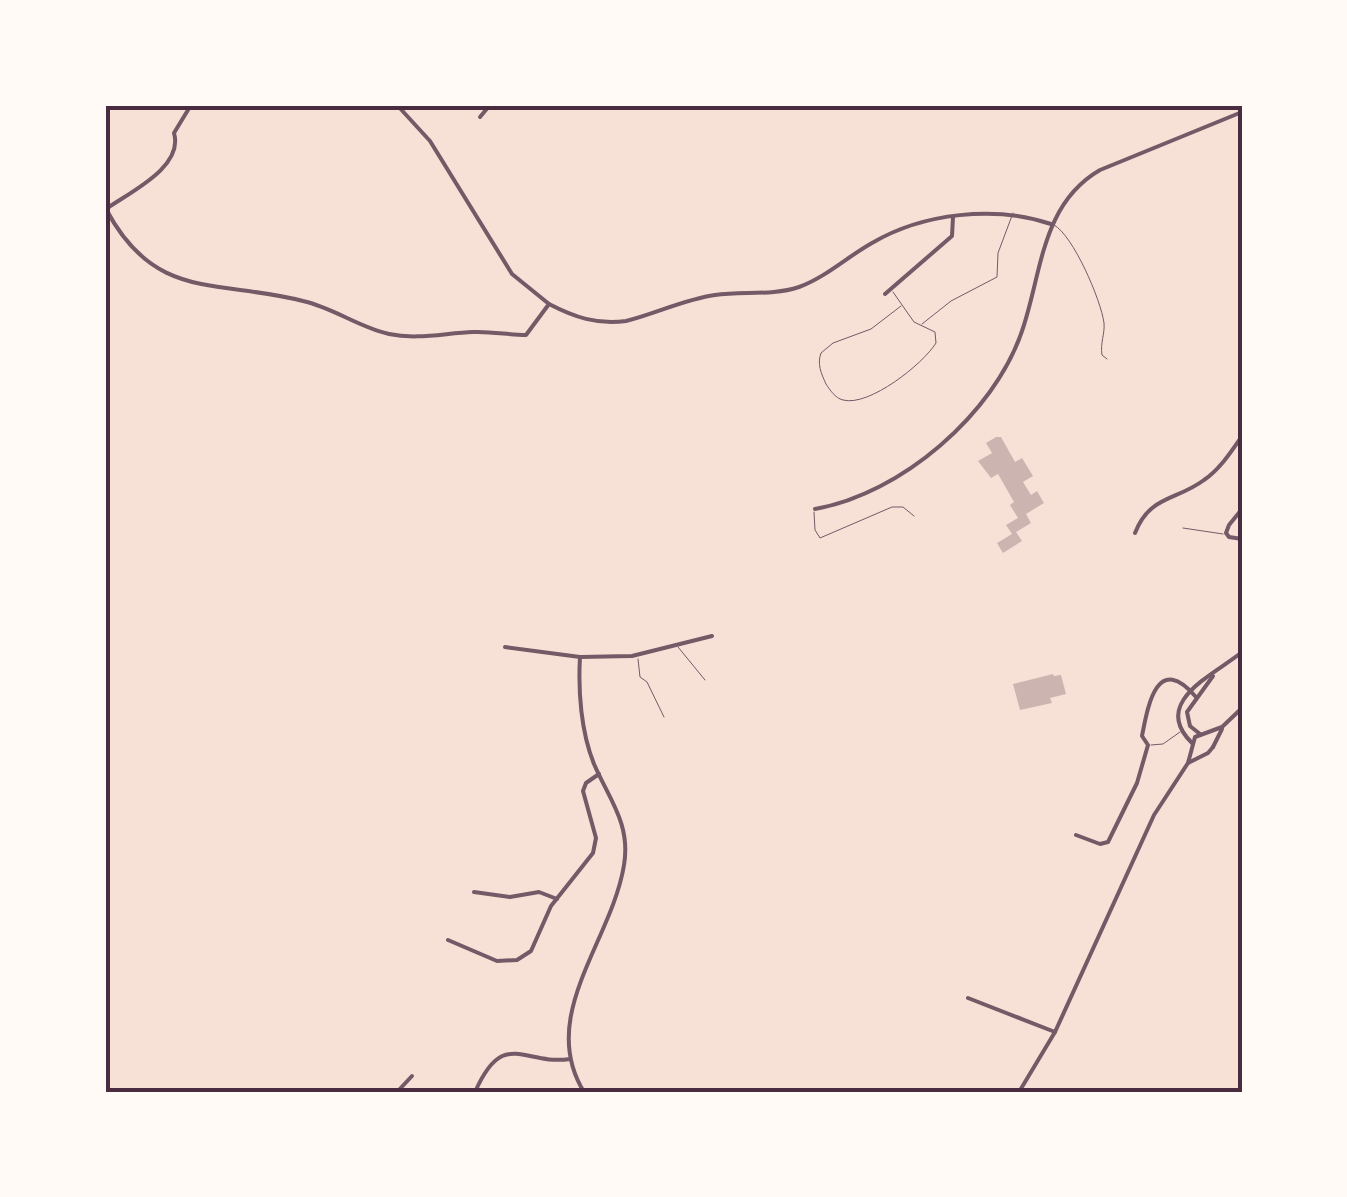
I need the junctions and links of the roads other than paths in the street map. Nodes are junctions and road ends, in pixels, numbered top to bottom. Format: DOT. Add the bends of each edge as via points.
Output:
graph roads {
  1 [pos="191,105"];
  2 [pos="397,105"];
  3 [pos="490,105"];
  4 [pos="1242,112"];
  5 [pos="480,117"];
  6 [pos="1014,214"];
  7 [pos="953,217"];
  8 [pos="1051,224"];
  9 [pos="891,289"];
  10 [pos="884,294"];
  11 [pos="549,304"];
  12 [pos="900,306"];
  13 [pos="919,326"];
  14 [pos="1107,358"];
  15 [pos="1242,436"];
  16 [pos="814,509"];
  17 [pos="1242,509"];
  18 [pos="914,516"];
  19 [pos="1182,528"];
  20 [pos="1135,533"];
  21 [pos="1226,533"];
  22 [pos="1242,540"];
  23 [pos="712,636"];
  24 [pos="506,647"];
  25 [pos="678,647"];
  26 [pos="1242,652"];
  27 [pos="638,656"];
  28 [pos="580,657"];
  29 [pos="1212,676"];
  30 [pos="705,680"];
  31 [pos="1191,690"];
  32 [pos="1196,696"];
  33 [pos="1242,708"];
  34 [pos="664,717"];
  35 [pos="1222,727"];
  36 [pos="1182,730"];
  37 [pos="1203,734"];
  38 [pos="1148,744"];
  39 [pos="1193,745"];
  40 [pos="1213,747"];
  41 [pos="1201,755"];
  42 [pos="1188,763"];
  43 [pos="599,774"];
  44 [pos="1076,836"];
  45 [pos="474,892"];
  46 [pos="556,899"];
  47 [pos="448,940"];
  48 [pos="968,998"];
  49 [pos="1055,1032"];
  50 [pos="570,1059"];
  51 [pos="412,1076"];
  52 [pos="397,1092"];
  53 [pos="476,1092"];
  54 [pos="584,1092"];
  55 [pos="1019,1092"];
  1 -- 11 [label="street" via="174,133 170,159 106,209 119,233 156,268 199,286 306,301 358,326 409,337 526,335"];
  2 -- 11 [label="street" via="430,141 499,257"];
  3 -- 5 [label="street"];
  4 -- 8 [label="street" via="1092,174"];
  6 -- 7 [label="street"];
  6 -- 8 [label="street"];
  6 -- 13 [label="lane" via="998,253 996,279"];
  7 -- 9 [label="street" via="952,236"];
  7 -- 11 [label="street" via="883,236 821,277 788,290 715,295 610,323"];
  8 -- 14 [label="lane" via="1066,234 1091,282"];
  8 -- 16 [label="street" via="1016,348 980,406 898,474"];
  9 -- 10 [label="street"];
  9 -- 12 [label="lane"];
  12 -- 13 [label="lane"];
  12 -- 13 [label="lane" via="821,353 819,367 834,396 868,396 920,365 937,336"];
  15 -- 20 [label="street" via="1202,481 1151,506"];
  16 -- 18 [label="lane" via="820,538 892,507"];
  17 -- 21 [label="street"];
  19 -- 21 [label="lane"];
  21 -- 22 [label="street"];
  23 -- 25 [label="street"];
  24 -- 28 [label="street"];
  25 -- 27 [label="street"];
  25 -- 30 [label="lane"];
  26 -- 29 [label="street"];
  27 -- 28 [label="street"];
  27 -- 34 [label="lane" via="640,677"];
  28 -- 43 [label="street" via="585,726"];
  29 -- 31 [label="street"];
  29 -- 32 [label="street"];
  31 -- 32 [label="street"];
  31 -- 36 [label="street" via="1178,712"];
  31 -- 38 [label="street" via="1173,680 1154,689 1142,736"];
  32 -- 37 [label="street" via="1187,717"];
  33 -- 35 [label="street"];
  35 -- 37 [label="street"];
  35 -- 40 [label="street"];
  36 -- 38 [label="lane" via="1164,744"];
  36 -- 39 [label="street"];
  37 -- 39 [label="street"];
  37 -- 40 [label="street"];
  38 -- 44 [label="street" via="1138,783 1108,842"];
  39 -- 41 [label="street"];
  39 -- 42 [label="street"];
  40 -- 41 [label="street"];
  41 -- 42 [label="street"];
  42 -- 49 [label="street" via="1146,830"];
  43 -- 46 [label="street" via="583,791 594,853"];
  43 -- 50 [label="street" via="619,810 626,857 572,1013"];
  45 -- 46 [label="street" via="539,892"];
  46 -- 47 [label="street" via="534,947 517,960 491,960"];
  48 -- 49 [label="street"];
  49 -- 55 [label="street"];
  50 -- 53 [label="street" via="522,1052 502,1057 486,1070"];
  50 -- 54 [label="street"];
  51 -- 52 [label="street"];
}
